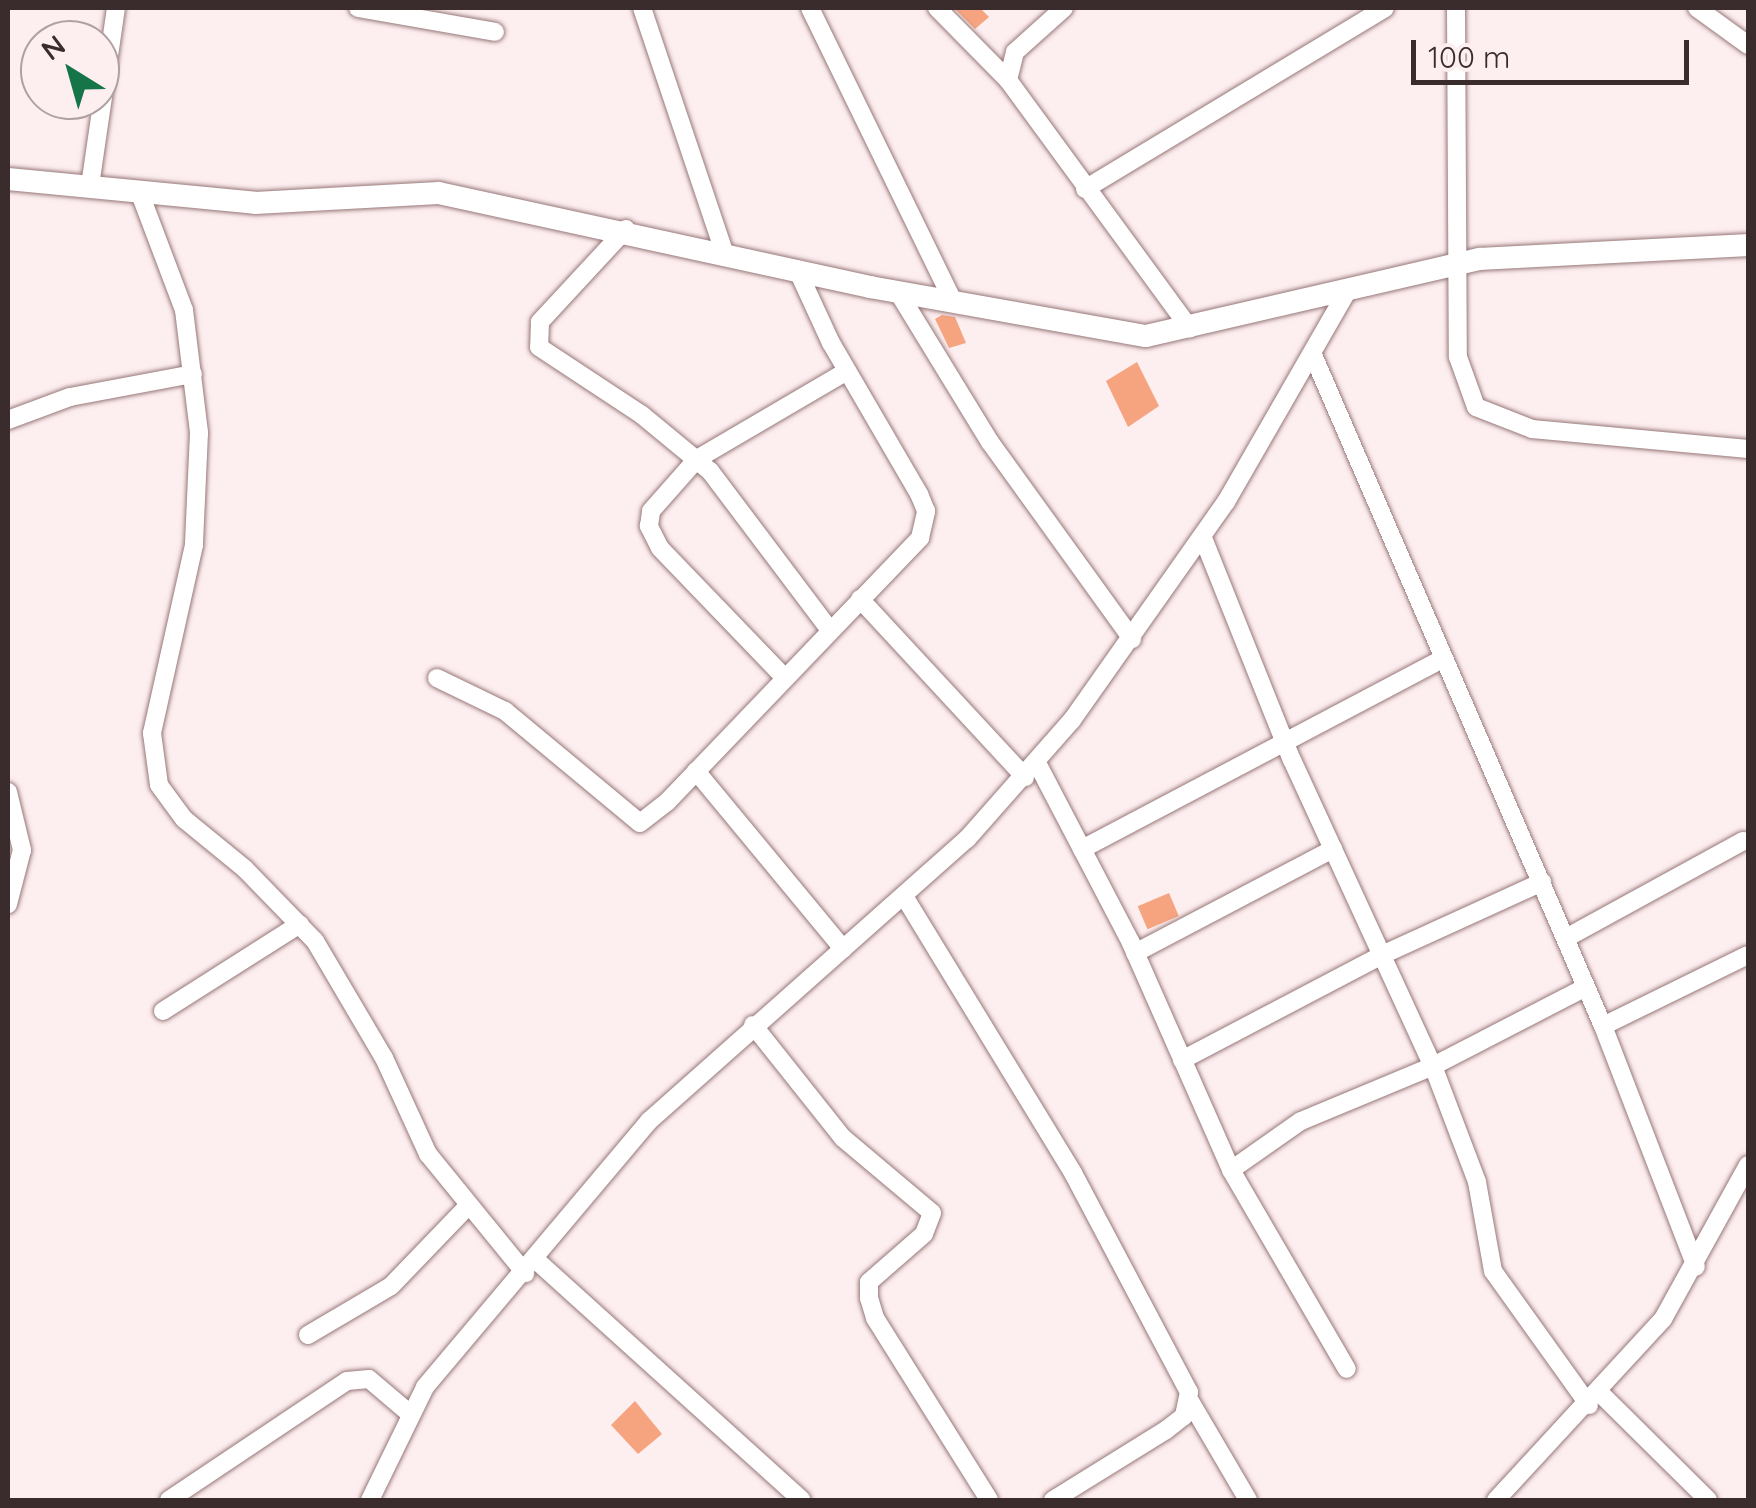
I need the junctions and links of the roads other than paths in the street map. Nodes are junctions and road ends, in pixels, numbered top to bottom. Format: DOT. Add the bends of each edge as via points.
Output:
graph roads {
  1 [pos="116,8"];
  2 [pos="358,8"];
  3 [pos="642,8"];
  4 [pos="810,8"];
  5 [pos="937,8"];
  6 [pos="1064,8"];
  7 [pos="1385,8"];
  8 [pos="1456,8"];
  9 [pos="1697,8"];
  10 [pos="494,32"];
  11 [pos="1748,45"];
  12 [pos="1008,80"];
  13 [pos="8,179"];
  14 [pos="90,186"];
  15 [pos="1085,189"];
  16 [pos="139,191"];
  17 [pos="626,229"];
  18 [pos="1748,245"];
  19 [pos="724,251"];
  20 [pos="1455,263"];
  21 [pos="797,269"];
  22 [pos="1348,290"];
  23 [pos="898,292"];
  24 [pos="954,303"];
  25 [pos="1190,329"];
  26 [pos="1313,355"];
  27 [pos="848,371"];
  28 [pos="194,374"];
  29 [pos="8,420"];
  30 [pos="1748,449"];
  31 [pos="697,459"];
  32 [pos="1203,538"];
  33 [pos="860,599"];
  34 [pos="829,629"];
  35 [pos="1132,639"];
  36 [pos="1444,658"];
  37 [pos="784,677"];
  38 [pos="437,678"];
  39 [pos="1285,742"];
  40 [pos="1031,770"];
  41 [pos="696,772"];
  42 [pos="8,792"];
  43 [pos="1742,842"];
  44 [pos="1333,849"];
  45 [pos="1082,850"];
  46 [pos="1542,882"];
  47 [pos="904,896"];
  48 [pos="8,904"];
  49 [pos="300,924"];
  50 [pos="1566,938"];
  51 [pos="842,949"];
  52 [pos="1135,953"];
  53 [pos="1382,955"];
  54 [pos="1748,955"];
  55 [pos="1586,987"];
  56 [pos="163,1011"];
  57 [pos="753,1025"];
  58 [pos="1603,1026"];
  59 [pos="1182,1060"];
  60 [pos="1432,1066"];
  61 [pos="1748,1164"];
  62 [pos="1230,1170"];
  63 [pos="469,1205"];
  64 [pos="530,1266"];
  65 [pos="1696,1267"];
  66 [pos="308,1335"];
  67 [pos="1348,1369"];
  68 [pos="1595,1399"];
  69 [pos="1190,1401"];
  70 [pos="409,1413"];
  71 [pos="169,1500"];
  72 [pos="370,1500"];
  73 [pos="802,1500"];
  74 [pos="989,1500"];
  75 [pos="1052,1500"];
  76 [pos="1248,1500"];
  77 [pos="1496,1500"];
  78 [pos="1708,1500"];
  1 -- 14 [label="street"];
  2 -- 10 [label="street"];
  3 -- 19 [label="street"];
  4 -- 24 [label="street"];
  5 -- 12 [label="street"];
  6 -- 12 [label="street" via="1015,52"];
  7 -- 15 [label="street"];
  8 -- 20 [label="street"];
  9 -- 11 [label="street"];
  12 -- 15 [label="street"];
  13 -- 14 [label="street"];
  14 -- 16 [label="street"];
  15 -- 25 [label="street"];
  16 -- 17 [label="street" via="255,203 439,193"];
  16 -- 28 [label="street" via="184,310"];
  17 -- 19 [label="street"];
  17 -- 31 [label="street" via="540,322 536,339"];
  18 -- 20 [label="street"];
  19 -- 21 [label="street"];
  20 -- 22 [label="street"];
  20 -- 30 [label="street" via="1458,357 1476,407 1532,429"];
  21 -- 23 [label="street"];
  21 -- 27 [label="street"];
  22 -- 25 [label="street"];
  22 -- 26 [label="street"];
  23 -- 24 [label="street"];
  23 -- 35 [label="street" via="990,442"];
  24 -- 25 [label="street" via="1129,334"];
  26 -- 32 [label="street"];
  26 -- 36 [label="street"];
  27 -- 31 [label="street"];
  27 -- 33 [label="street" via="926,511 920,538"];
  28 -- 29 [label="street" via="70,397"];
  28 -- 49 [label="street" via="197,510 152,733 154,770 184,819"];
  31 -- 34 [label="street" via="750,518"];
  31 -- 37 [label="street" via="656,501 654,539"];
  32 -- 35 [label="street"];
  32 -- 39 [label="street"];
  33 -- 34 [label="street"];
  33 -- 40 [label="street"];
  34 -- 37 [label="street"];
  35 -- 40 [label="street"];
  36 -- 39 [label="street"];
  36 -- 46 [label="street"];
  37 -- 41 [label="street"];
  38 -- 41 [label="street" via="505,710 628,818 651,817"];
  39 -- 44 [label="street"];
  39 -- 45 [label="street"];
  40 -- 45 [label="street"];
  40 -- 47 [label="street"];
  41 -- 51 [label="street"];
  42 -- 48 [label="street" via="22,850"];
  43 -- 50 [label="street"];
  44 -- 52 [label="street"];
  44 -- 53 [label="street"];
  45 -- 52 [label="street"];
  46 -- 50 [label="street"];
  46 -- 53 [label="street"];
  47 -- 51 [label="street"];
  47 -- 69 [label="street" via="1073,1173"];
  49 -- 56 [label="street"];
  49 -- 63 [label="street" via="384,1058 428,1154"];
  50 -- 55 [label="street"];
  51 -- 57 [label="street"];
  52 -- 59 [label="street"];
  53 -- 59 [label="street"];
  53 -- 60 [label="street"];
  54 -- 58 [label="street"];
  55 -- 58 [label="street"];
  55 -- 60 [label="street"];
  57 -- 64 [label="street" via="649,1121"];
  57 -- 74 [label="street" via="843,1138 932,1214 924,1234 869,1282 870,1298"];
  58 -- 65 [label="street"];
  59 -- 62 [label="street"];
  60 -- 62 [label="street" via="1300,1121"];
  60 -- 68 [label="street" via="1477,1182 1501,1288"];
  61 -- 65 [label="street"];
  62 -- 67 [label="street"];
  63 -- 64 [label="street"];
  63 -- 66 [label="street" via="390,1286"];
  64 -- 70 [label="street" via="436,1372"];
  64 -- 73 [label="street"];
  65 -- 68 [label="street" via="1663,1319"];
  68 -- 77 [label="street"];
  68 -- 78 [label="street"];
  69 -- 75 [label="street" via="1166,1430"];
  69 -- 76 [label="street"];
  70 -- 71 [label="street" via="369,1379 347,1382"];
  70 -- 72 [label="street"];
}
